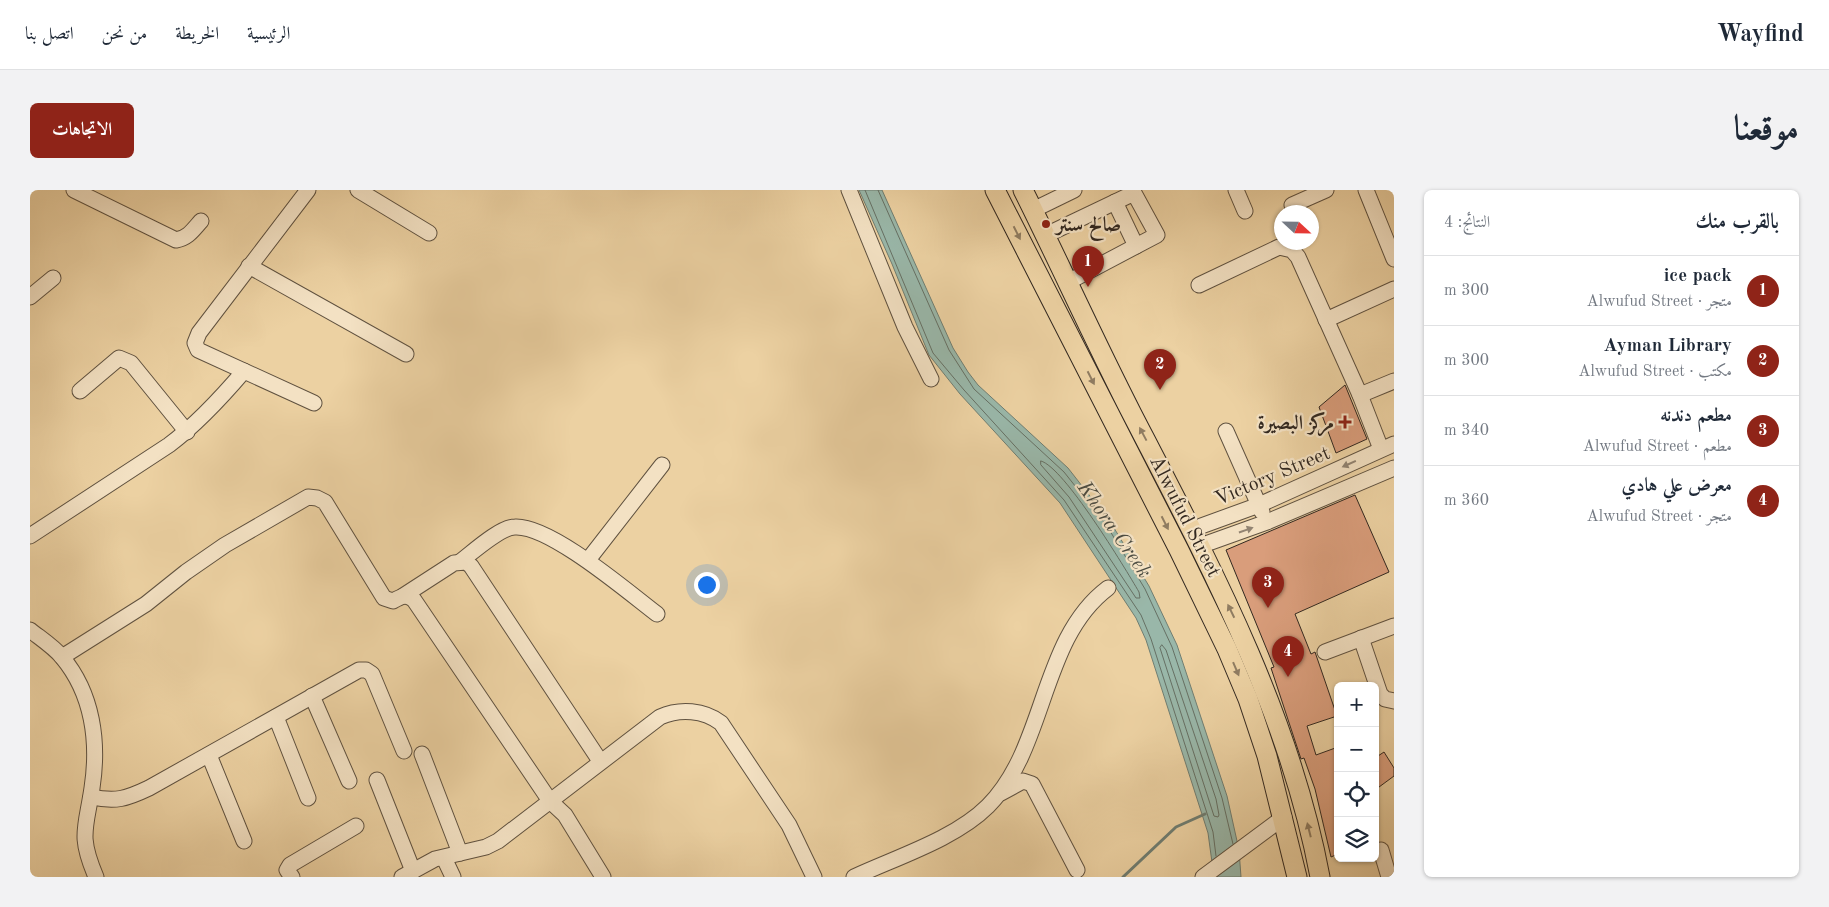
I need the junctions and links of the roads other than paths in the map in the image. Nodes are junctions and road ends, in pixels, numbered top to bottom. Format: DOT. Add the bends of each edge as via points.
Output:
graph roads {
  1 [pos="74,190"];
  2 [pos="308,190"];
  3 [pos="358,190"];
  4 [pos="850,190"];
  5 [pos="995,190"];
  6 [pos="1023,190"];
  7 [pos="1074,190"];
  8 [pos="1236,190"];
  9 [pos="1326,190"];
  10 [pos="1366,190"];
  11 [pos="1115,202"];
  12 [pos="1292,205"];
  13 [pos="1033,210"];
  14 [pos="1245,211"];
  15 [pos="201,221"];
  16 [pos="429,233"];
  17 [pos="1046,235"];
  18 [pos="1136,246"];
  19 [pos="1394,259"];
  20 [pos="249,266"];
  21 [pos="53,278"];
  22 [pos="1068,282"];
  23 [pos="1199,285"];
  24 [pos="1394,289"];
  25 [pos="30,297"];
  26 [pos="1326,320"];
  27 [pos="406,354"];
  28 [pos="244,371"];
  29 [pos="931,379"];
  30 [pos="1394,381"];
  31 [pos="80,391"];
  32 [pos="1360,395"];
  33 [pos="314,402"];
  34 [pos="1226,431"];
  35 [pos="187,432"];
  36 [pos="1388,446"];
  37 [pos="662,465"];
  38 [pos="1394,468"];
  39 [pos="1259,504"];
  40 [pos="1267,522"];
  41 [pos="30,536"];
  42 [pos="1196,538"];
  43 [pos="588,560"];
  44 [pos="460,561"];
  45 [pos="1108,588"];
  46 [pos="403,596"];
  47 [pos="657,614"];
  48 [pos="1394,626"];
  49 [pos="30,630"];
  50 [pos="1360,638"];
  51 [pos="1325,652"];
  52 [pos="62,657"];
  53 [pos="312,696"];
  54 [pos="1394,701"];
  55 [pos="276,717"];
  56 [pos="404,751"];
  57 [pos="422,754"];
  58 [pos="209,755"];
  59 [pos="600,761"];
  60 [pos="349,780"];
  61 [pos="377,780"];
  62 [pos="999,793"];
  63 [pos="91,797"];
  64 [pos="308,798"];
  65 [pos="550,801"];
  66 [pos="1284,817"];
  67 [pos="356,826"];
  68 [pos="244,841"];
  69 [pos="1381,850"];
  70 [pos="460,853"];
  71 [pos="444,858"];
  72 [pos="1077,870"];
  73 [pos="408,874"];
  74 [pos="96,877"];
  75 [pos="292,877"];
  76 [pos="453,877"];
  77 [pos="603,877"];
  78 [pos="814,877"];
  79 [pos="854,877"];
  80 [pos="1204,877"];
  81 [pos="1297,877"];
  82 [pos="1320,877"];
  83 [pos="1389,877"];
  1 -- 15 [label="street" via="176,240 190,234"];
  2 -- 20 [label="street"];
  3 -- 16 [label="street"];
  4 -- 29 [label="street" via="905,326"];
  5 -- 66 [label="main road, Alwufud Street, one-way" via="1227,649 1268,756"];
  6 -- 13 [label="main road, Alwufud Street"];
  7 -- 13 [label="street"];
  8 -- 14 [label="street"];
  9 -- 12 [label="street"];
  10 -- 19 [label="street"];
  11 -- 17 [label="street"];
  11 -- 18 [label="street"];
  11 -- 18 [label="street" via="1134,193 1158,235"];
  13 -- 17 [label="main road, Alwufud Street"];
  17 -- 22 [label="main road, Alwufud Street"];
  18 -- 22 [label="street"];
  20 -- 27 [label="street"];
  20 -- 28 [label="street" via="195,343 198,350"];
  21 -- 25 [label="street"];
  42 -- 22 [label="main road, Alwufud Street, one-way"];
  23 -- 26 [label="street" via="1279,247 1288,248 1298,257"];
  24 -- 26 [label="street"];
  26 -- 32 [label="street"];
  28 -- 33 [label="street"];
  28 -- 35 [label="street"];
  30 -- 32 [label="street"];
  31 -- 35 [label="street" via="119,358 125,359 132,363"];
  32 -- 36 [label="street"];
  34 -- 39 [label="street"];
  35 -- 41 [label="street"];
  36 -- 39 [label="street, Victory Street, one-way"];
  37 -- 43 [label="street"];
  38 -- 40 [label="street, Victory Street"];
  39 -- 40 [label="street"];
  39 -- 42 [label="street, Victory Street"];
  42 -- 40 [label="street, Victory Street, one-way"];
  82 -- 42 [label="main road, Alwufud Street, one-way" via="1282,737 1248,647"];
  43 -- 44 [label="street" via="535,530 514,526"];
  43 -- 47 [label="street"];
  44 -- 46 [label="street"];
  44 -- 59 [label="street" via="471,566"];
  45 -- 62 [label="street" via="1091,602 1072,630 1016,766"];
  46 -- 52 [label="street" via="392,601 384,598 325,502 308,497 225,545 146,604"];
  46 -- 65 [label="street" via="414,600"];
  48 -- 50 [label="street"];
  49 -- 52 [label="street"];
  50 -- 51 [label="street"];
  50 -- 54 [label="street" via="1380,694 1385,700"];
  52 -- 63 [label="street" via="90,710 96,764"];
  53 -- 55 [label="street"];
  53 -- 56 [label="street" via="358,670 366,670 372,674"];
  53 -- 60 [label="street"];
  55 -- 58 [label="street"];
  55 -- 64 [label="street"];
  57 -- 70 [label="street"];
  58 -- 63 [label="street" via="125,799 110,801"];
  58 -- 68 [label="street"];
  59 -- 65 [label="street"];
  59 -- 78 [label="street" via="670,712 687,711 712,716 726,730 779,810"];
  61 -- 73 [label="street"];
  62 -- 72 [label="street" via="1023,781 1032,784"];
  62 -- 79 [label="street" via="964,825"];
  63 -- 74 [label="street" via="83,836 87,857"];
  65 -- 70 [label="street" via="498,841"];
  65 -- 77 [label="street" via="565,815"];
  66 -- 80 [label="street"];
  66 -- 81 [label="main road, Alwufud Street"];
  67 -- 75 [label="street" via="290,865 288,870"];
  69 -- 83 [label="street"];
  70 -- 71 [label="street"];
  71 -- 73 [label="street"];
  71 -- 76 [label="street"];
}
